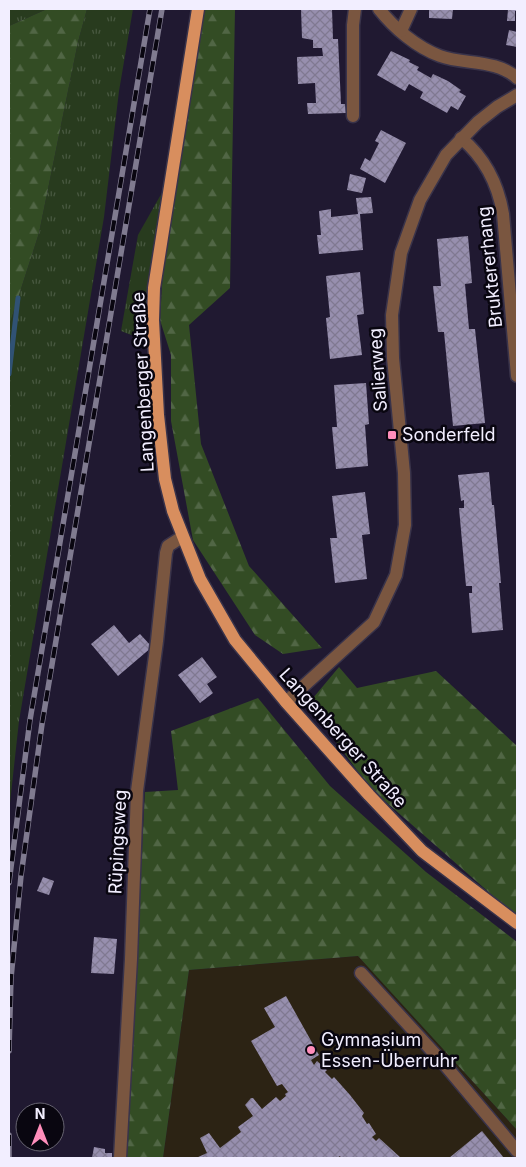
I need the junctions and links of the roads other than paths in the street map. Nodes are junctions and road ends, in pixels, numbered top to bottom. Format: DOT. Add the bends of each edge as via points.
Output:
graph roads {
  1 [pos="198,9"];
  2 [pos="355,9"];
  3 [pos="378,9"];
  4 [pos="411,9"];
  5 [pos="401,32"];
  6 [pos="517,78"];
  7 [pos="517,95"];
  8 [pos="353,116"];
  9 [pos="462,138"];
  10 [pos="517,376"];
  11 [pos="182,537"];
  12 [pos="286,702"];
  13 [pos="517,923"];
  14 [pos="361,973"];
  15 [pos="517,1152"];
  16 [pos="120,1158"];
  1 -- 11 [label="main road, Langenberger Straße" via="154,288 153,320 165,479"];
  2 -- 8 [label="street"];
  3 -- 5 [label="street"];
  4 -- 5 [label="street"];
  5 -- 6 [label="street" via="441,56 493,65"];
  7 -- 9 [label="street, Salierweg" via="497,107"];
  9 -- 10 [label="street, Bruktererhang" via="473,148 500,192"];
  9 -- 12 [label="street, Salierweg" via="446,155 420,200 401,253 392,315 405,525 396,575 374,622"];
  11 -- 12 [label="main road, Langenberger Straße" via="200,580 235,640"];
  11 -- 16 [label="street, Rüpingsweg" via="168,546 166,553 137,791"];
  12 -- 13 [label="main road, Langenberger Straße" via="422,851"];
  14 -- 15 [label="street" via="445,1065"];
}
